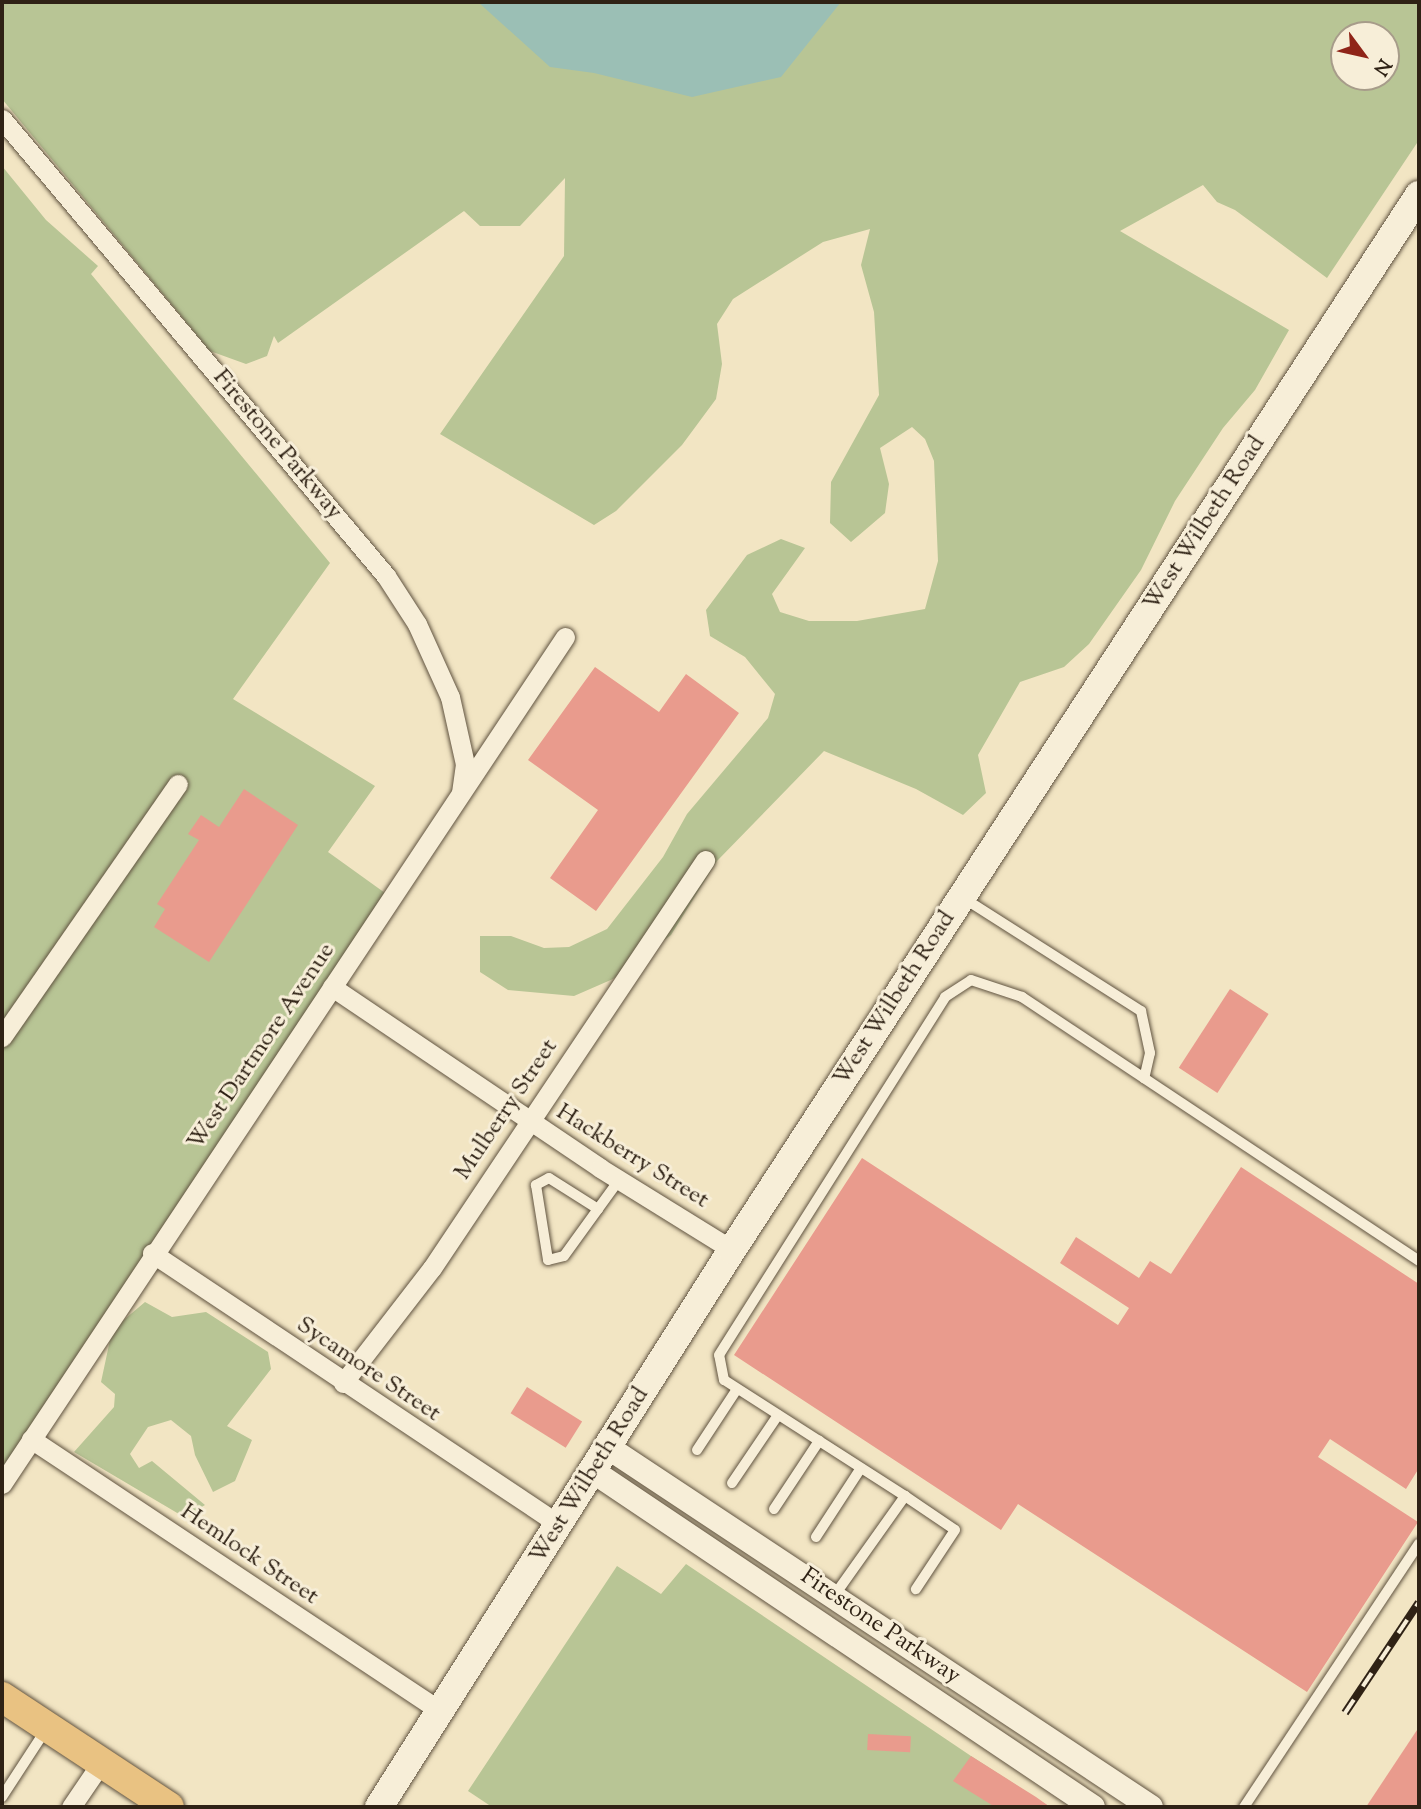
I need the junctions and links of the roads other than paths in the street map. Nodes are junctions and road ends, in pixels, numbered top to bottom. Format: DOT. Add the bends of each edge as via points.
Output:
graph roads {
  1 [pos="2,119"];
  2 [pos="1419,195"];
  3 [pos="565,637"];
  4 [pos="178,784"];
  5 [pos="452,812"];
  6 [pos="705,860"];
  7 [pos="962,897"];
  8 [pos="332,987"];
  9 [pos="2,1037"];
  10 [pos="1144,1078"];
  11 [pos="529,1120"];
  12 [pos="619,1180"];
  13 [pos="598,1209"];
  14 [pos="732,1250"];
  15 [pos="152,1253"];
  16 [pos="1419,1261"];
  17 [pos="343,1383"];
  18 [pos="737,1389"];
  19 [pos="778,1415"];
  20 [pos="31,1439"];
  21 [pos="819,1441"];
  22 [pos="609,1448"];
  23 [pos="697,1450"];
  24 [pos="861,1468"];
  25 [pos="594,1472"];
  26 [pos="732,1483"];
  27 [pos="2,1484"];
  28 [pos="905,1496"];
  29 [pos="774,1509"];
  30 [pos="559,1524"];
  31 [pos="816,1537"];
  32 [pos="1419,1544"];
  33 [pos="916,1589"];
  34 [pos="834,1597"];
  35 [pos="4,1704"];
  36 [pos="440,1711"];
  37 [pos="48,1727"];
  38 [pos="101,1763"];
  39 [pos="2,1797"];
  40 [pos="71,1807"];
  41 [pos="169,1807"];
  42 [pos="379,1807"];
  43 [pos="1093,1807"];
  44 [pos="1151,1807"];
  45 [pos="1244,1807"];
  1 -- 5 [label="street, Firestone Parkway" via="364,546 407,607 438,665 463,745 464,775"];
  2 -- 7 [label="main road, West Wilbeth Road"];
  3 -- 5 [label="street, West Dartmore Avenue"];
  4 -- 9 [label="street"];
  5 -- 8 [label="street, West Dartmore Avenue"];
  6 -- 11 [label="street, Mulberry Street"];
  7 -- 10 [label="lane" via="1141,1011 1150,1053"];
  7 -- 14 [label="main road, West Wilbeth Road"];
  8 -- 11 [label="street, Hackberry Street"];
  8 -- 15 [label="street, West Dartmore Avenue"];
  10 -- 16 [label="lane"];
  10 -- 18 [label="lane" via="996,985 971,980 945,997 719,1355 723,1380"];
  11 -- 12 [label="street, Hackberry Street"];
  11 -- 17 [label="street, Mulberry Street" via="432,1268"];
  12 -- 13 [label="lane"];
  12 -- 14 [label="street, Hackberry Street"];
  13 -- 13 [label="lane" via="564,1256 548,1260 536,1185 549,1178"];
  14 -- 22 [label="main road, West Wilbeth Road"];
  15 -- 17 [label="street, Sycamore Street"];
  15 -- 20 [label="street, West Dartmore Avenue"];
  17 -- 30 [label="street, Sycamore Street"];
  18 -- 19 [label="lane"];
  18 -- 23 [label="lane"];
  19 -- 21 [label="lane"];
  19 -- 26 [label="lane"];
  20 -- 27 [label="street, West Dartmore Avenue"];
  20 -- 36 [label="street, Hemlock Street"];
  21 -- 24 [label="lane"];
  21 -- 29 [label="lane"];
  22 -- 25 [label="main road, West Wilbeth Road"];
  22 -- 34 [label="street, Firestone Parkway"];
  24 -- 28 [label="lane"];
  24 -- 31 [label="lane"];
  25 -- 30 [label="main road, West Wilbeth Road"];
  25 -- 43 [label="street, Firestone Parkway"];
  28 -- 33 [label="lane" via="955,1530"];
  28 -- 34 [label="lane"];
  30 -- 36 [label="main road, West Wilbeth Road"];
  32 -- 45 [label="lane"];
  34 -- 44 [label="street, Firestone Parkway"];
  35 -- 37 [label="main road"];
  36 -- 42 [label="main road, West Wilbeth Road"];
  37 -- 38 [label="main road"];
  37 -- 39 [label="lane"];
  38 -- 40 [label="street"];
  38 -- 41 [label="main road"];
}
